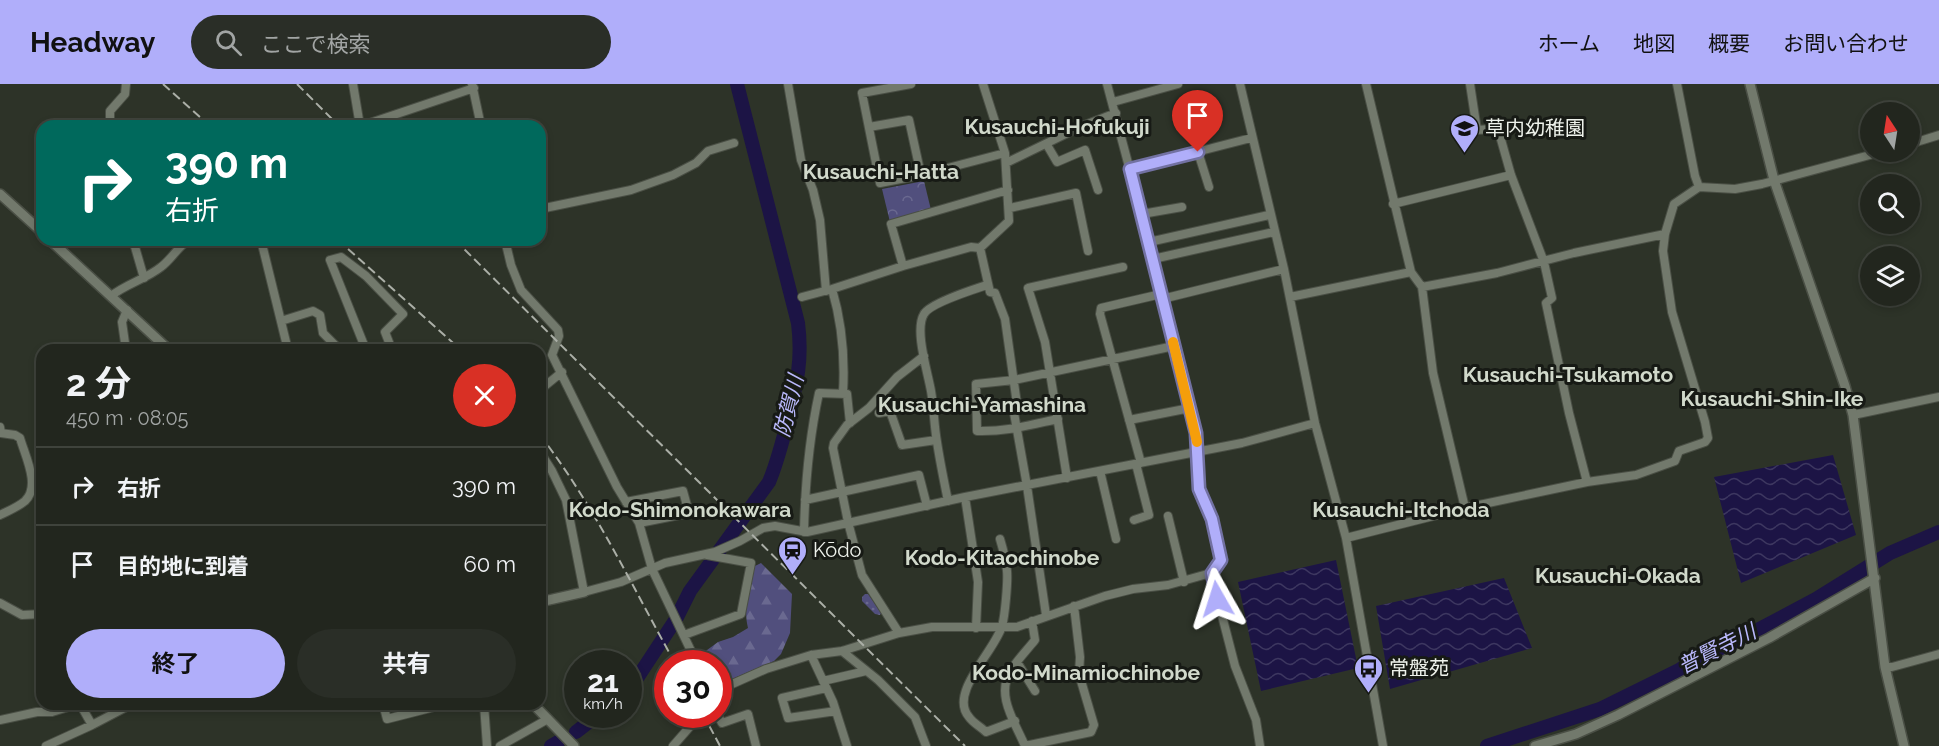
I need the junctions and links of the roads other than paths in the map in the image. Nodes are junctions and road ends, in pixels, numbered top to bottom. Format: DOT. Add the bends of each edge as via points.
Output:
graph roads {
  1 [pos="126,84"];
  2 [pos="353,84"];
  3 [pos="788,84"];
  4 [pos="911,84"];
  5 [pos="983,84"];
  6 [pos="1107,84"];
  7 [pos="1178,84"];
  8 [pos="1240,84"];
  9 [pos="1366,84"];
  10 [pos="1470,84"];
  11 [pos="1677,84"];
  12 [pos="1750,84"];
  13 [pos="473,86"];
  14 [pos="1113,102"];
  15 [pos="1116,113"];
  16 [pos="110,120"];
  17 [pos="359,120"];
  18 [pos="377,120"];
  19 [pos="481,120"];
  20 [pos="869,127"];
  21 [pos="1939,135"];
  22 [pos="1251,138"];
  23 [pos="1920,141"];
  24 [pos="734,143"];
  25 [pos="1047,145"];
  26 [pos="1198,152"];
  27 [pos="1005,153"];
  28 [pos="1860,157"];
  29 [pos="1006,163"];
  30 [pos="1130,169"];
  31 [pos="921,175"];
  32 [pos="1511,175"];
  33 [pos="1774,180"];
  34 [pos="1209,187"];
  35 [pos="1699,187"];
  36 [pos="1008,190"];
  37 [pos="1098,190"];
  38 [pos="0,194"];
  39 [pos="1393,204"];
  40 [pos="1182,207"];
  41 [pos="546,208"];
  42 [pos="1010,208"];
  43 [pos="1142,214"];
  44 [pos="1269,215"];
  45 [pos="36,227"];
  46 [pos="1274,232"];
  47 [pos="1665,234"];
  48 [pos="1149,242"];
  49 [pos="57,246"];
  50 [pos="135,246"];
  51 [pos="180,246"];
  52 [pos="262,246"];
  53 [pos="506,246"];
  54 [pos="980,248"];
  55 [pos="1088,251"];
  56 [pos="1153,259"];
  57 [pos="1544,262"];
  58 [pos="903,266"];
  59 [pos="1123,267"];
  60 [pos="1284,269"];
  61 [pos="1411,273"];
  62 [pos="144,278"];
  63 [pos="987,285"];
  64 [pos="1422,287"];
  65 [pos="829,290"];
  66 [pos="111,296"];
  67 [pos="802,297"];
  68 [pos="1162,297"];
  69 [pos="1290,297"];
  70 [pos="127,310"];
  71 [pos="281,321"];
  72 [pos="125,344"];
  73 [pos="163,344"];
  74 [pos="287,344"];
  75 [pos="333,344"];
  76 [pos="364,344"];
  77 [pos="390,344"];
  78 [pos="1174,346"];
  79 [pos="924,356"];
  80 [pos="1113,359"];
  81 [pos="562,372"];
  82 [pos="1050,372"];
  83 [pos="1014,380"];
  84 [pos="546,385"];
  85 [pos="843,393"];
  86 [pos="1939,397"];
  87 [pos="1190,408"];
  88 [pos="879,413"];
  89 [pos="1853,415"];
  90 [pos="1058,419"];
  91 [pos="1129,420"];
  92 [pos="850,423"];
  93 [pos="1315,423"];
  94 [pos="0,427"];
  95 [pos="1016,429"];
  96 [pos="936,440"];
  97 [pos="1197,452"];
  98 [pos="546,462"];
  99 [pos="1139,464"];
  100 [pos="1100,471"];
  101 [pos="1067,478"];
  102 [pos="1587,482"];
  103 [pos="1027,486"];
  104 [pos="842,492"];
  105 [pos="965,497"];
  106 [pos="805,500"];
  107 [pos="948,501"];
  108 [pos="626,502"];
  109 [pos="927,506"];
  110 [pos="1465,507"];
  111 [pos="0,515"];
  112 [pos="1168,516"];
  113 [pos="1134,520"];
  114 [pos="848,522"];
  115 [pos="639,523"];
  116 [pos="804,532"];
  117 [pos="1346,538"];
  118 [pos="1000,539"];
  119 [pos="1116,539"];
  120 [pos="702,555"];
  121 [pos="652,569"];
  122 [pos="1212,573"];
  123 [pos="1874,575"];
  124 [pos="1184,582"];
  125 [pos="584,592"];
  126 [pos="546,601"];
  127 [pos="0,603"];
  128 [pos="1074,606"];
  129 [pos="36,614"];
  130 [pos="1046,615"];
  131 [pos="1032,621"];
  132 [pos="1002,627"];
  133 [pos="976,628"];
  134 [pos="899,633"];
  135 [pos="684,635"];
  136 [pos="691,650"];
  137 [pos="842,651"];
  138 [pos="1939,654"];
  139 [pos="811,656"];
  140 [pos="1017,662"];
  141 [pos="1886,667"];
  142 [pos="866,671"];
  143 [pos="732,684"];
  144 [pos="825,685"];
  145 [pos="1035,691"];
  146 [pos="59,710"];
  147 [pos="83,710"];
  148 [pos="121,710"];
  149 [pos="385,710"];
  150 [pos="421,710"];
  151 [pos="484,710"];
  152 [pos="539,710"];
  153 [pos="836,711"];
  154 [pos="548,719"];
  155 [pos="0,720"];
  156 [pos="732,720"];
  157 [pos="1015,722"];
  158 [pos="92,725"];
  159 [pos="689,728"];
  160 [pos="46,746"];
  161 [pos="487,746"];
  162 [pos="500,746"];
  163 [pos="574,746"];
  164 [pos="673,746"];
  165 [pos="756,746"];
  166 [pos="847,746"];
  167 [pos="926,746"];
  168 [pos="1260,746"];
  169 [pos="1383,746"];
  170 [pos="1535,746"];
  171 [pos="1904,746"];
  1 -- 16 [label="street" via="125,94 110,111"];
  2 -- 17 [label="street"];
  3 -- 65 [label="street" via="801,160 820,220"];
  4 -- 20 [label="street" via="862,93"];
  5 -- 27 [label="street"];
  6 -- 14 [label="street"];
  7 -- 14 [label="street"];
  8 -- 22 [label="street"];
  9 -- 39 [label="street"];
  10 -- 32 [label="street" via="1477,130 1492,129 1500,136"];
  11 -- 35 [label="street"];
  12 -- 33 [label="street"];
  13 -- 18 [label="street"];
  13 -- 19 [label="street"];
  14 -- 15 [label="street"];
  15 -- 25 [label="street"];
  15 -- 30 [label="street"];
  20 -- 31 [label="street" via="909,120"];
  20 -- 31 [label="street" via="880,183"];
  21 -- 23 [label="street"];
  22 -- 26 [label="street"];
  22 -- 44 [label="street"];
  24 -- 41 [label="street" via="708,151 696,163 673,175 631,190"];
  25 -- 29 [label="street"];
  25 -- 37 [label="street" via="1057,162 1085,150"];
  26 -- 30 [label="street"];
  26 -- 34 [label="street"];
  27 -- 29 [label="street"];
  27 -- 31 [label="street"];
  28 -- 33 [label="street"];
  29 -- 36 [label="street"];
  30 -- 43 [label="street"];
  32 -- 39 [label="street"];
  32 -- 57 [label="street"];
  33 -- 35 [label="street" via="1735,189"];
  33 -- 89 [label="street"];
  35 -- 47 [label="street" via="1674,204"];
  36 -- 42 [label="street"];
  36 -- 58 [label="street" via="891,224"];
  38 -- 45 [label="street"];
  39 -- 61 [label="street"];
  40 -- 43 [label="street"];
  42 -- 54 [label="street" via="1010,220"];
  42 -- 55 [label="street" via="1076,193"];
  43 -- 48 [label="street"];
  44 -- 46 [label="street"];
  44 -- 48 [label="street"];
  46 -- 56 [label="street"];
  46 -- 60 [label="street"];
  47 -- 57 [label="street"];
  47 -- 102 [label="street" via="1663,251 1672,312 1708,438 1679,451 1674,461 1636,475"];
  48 -- 56 [label="street"];
  49 -- 66 [label="street"];
  50 -- 62 [label="street"];
  51 -- 62 [label="street" via="164,265"];
  52 -- 71 [label="street"];
  53 -- 81 [label="street" via="521,290 558,330 560,336 552,355"];
  54 -- 58 [label="street" via="971,247"];
  54 -- 63 [label="street"];
  56 -- 68 [label="street"];
  57 -- 64 [label="street"];
  57 -- 102 [label="street" via="1552,298 1546,303 1547,312"];
  58 -- 65 [label="street"];
  59 -- 82 [label="street" via="1028,288"];
  60 -- 68 [label="street"];
  60 -- 69 [label="street"];
  61 -- 64 [label="street"];
  61 -- 69 [label="street"];
  62 -- 66 [label="street"];
  63 -- 79 [label="street" via="955,296 924,314"];
  63 -- 83 [label="street" via="995,293 1005,319"];
  64 -- 110 [label="street" via="1433,373"];
  65 -- 67 [label="street"];
  65 -- 85 [label="street" via="841,333"];
  66 -- 70 [label="street"];
  68 -- 78 [label="street"];
  68 -- 80 [label="street" via="1101,308"];
  69 -- 93 [label="street"];
  70 -- 72 [label="street" via="122,322"];
  70 -- 73 [label="street"];
  71 -- 74 [label="street"];
  71 -- 75 [label="street" via="313,311 320,315 323,333"];
  76 -- 77 [label="street" via="330,260 341,257 403,314 385,332"];
  78 -- 80 [label="street"];
  78 -- 87 [label="street"];
  79 -- 92 [label="street"];
  79 -- 96 [label="street"];
  80 -- 82 [label="street"];
  80 -- 91 [label="street"];
  81 -- 84 [label="street"];
  81 -- 108 [label="street"];
  82 -- 83 [label="street"];
  82 -- 90 [label="street"];
  83 -- 95 [label="street"];
  83 -- 95 [label="street" via="976,384 977,431"];
  85 -- 92 [label="street" via="847,394"];
  85 -- 106 [label="street" via="819,393 811,428"];
  86 -- 89 [label="street"];
  87 -- 91 [label="street"];
  87 -- 97 [label="street"];
  88 -- 96 [label="street" via="890,411 902,446"];
  89 -- 123 [label="street"];
  90 -- 95 [label="street"];
  90 -- 101 [label="street"];
  91 -- 99 [label="street"];
  92 -- 104 [label="street" via="833,448"];
  93 -- 97 [label="street"];
  93 -- 117 [label="street"];
  94 -- 111 [label="street" via="1,433 20,438 33,483 24,502"];
  95 -- 103 [label="street"];
  96 -- 107 [label="street"];
  97 -- 99 [label="street"];
  97 -- 122 [label="street" via="1199,489 1212,519 1221,560"];
  98 -- 125 [label="street" via="566,500"];
  99 -- 100 [label="street"];
  99 -- 113 [label="street" via="1149,515"];
  100 -- 101 [label="street"];
  100 -- 119 [label="street"];
  101 -- 103 [label="street"];
  102 -- 110 [label="street"];
  103 -- 105 [label="street"];
  103 -- 130 [label="street"];
  104 -- 106 [label="street"];
  104 -- 109 [label="street" via="920,475"];
  104 -- 114 [label="street"];
  105 -- 107 [label="street"];
  105 -- 133 [label="street" via="978,582"];
  106 -- 116 [label="street"];
  107 -- 109 [label="street"];
  108 -- 115 [label="street"];
  108 -- 115 [label="street" via="683,491 689,513"];
  109 -- 114 [label="street"];
  110 -- 117 [label="street"];
  112 -- 124 [label="street"];
  114 -- 116 [label="street"];
  114 -- 134 [label="street" via="862,575"];
  115 -- 121 [label="street"];
  116 -- 120 [label="street" via="775,526 763,528"];
  117 -- 169 [label="street"];
  118 -- 132 [label="street" via="1008,572"];
  120 -- 121 [label="street"];
  120 -- 135 [label="street" via="751,563 741,614"];
  121 -- 125 [label="street"];
  121 -- 135 [label="street"];
  122 -- 124 [label="street"];
  122 -- 168 [label="street" via="1234,666 1256,720"];
  123 -- 141 [label="street"];
  123 -- 170 [label="street" via="1769,638 1618,715 1576,734"];
  124 -- 128 [label="street" via="1133,589"];
  125 -- 126 [label="street"];
  127 -- 129 [label="street" via="22,615"];
  128 -- 130 [label="street"];
  128 -- 157 [label="street" via="1079,674 1094,725 1091,732 1025,746"];
  130 -- 131 [label="street"];
  131 -- 132 [label="street"];
  131 -- 140 [label="street" via="1035,640"];
  132 -- 133 [label="street"];
  132 -- 157 [label="street" via="970,680 963,706 986,732"];
  133 -- 134 [label="street" via="932,627"];
  134 -- 137 [label="street"];
  135 -- 136 [label="street"];
  137 -- 139 [label="street"];
  137 -- 142 [label="street"];
  138 -- 141 [label="street"];
  139 -- 143 [label="street"];
  139 -- 144 [label="street"];
  140 -- 145 [label="street"];
  140 -- 157 [label="street" via="1005,684 1004,695"];
  141 -- 171 [label="street"];
  142 -- 144 [label="street"];
  142 -- 167 [label="street" via="915,717"];
  144 -- 153 [label="street"];
  144 -- 153 [label="street" via="782,698 788,718"];
  146 -- 155 [label="street"];
  147 -- 158 [label="street"];
  148 -- 158 [label="street"];
  149 -- 150 [label="street" via="387,718"];
  151 -- 161 [label="street"];
  152 -- 154 [label="street"];
  153 -- 166 [label="street"];
  154 -- 162 [label="street"];
  154 -- 163 [label="street"];
  156 -- 165 [label="street" via="748,714"];
  158 -- 160 [label="street"];
  159 -- 164 [label="street"];
}
